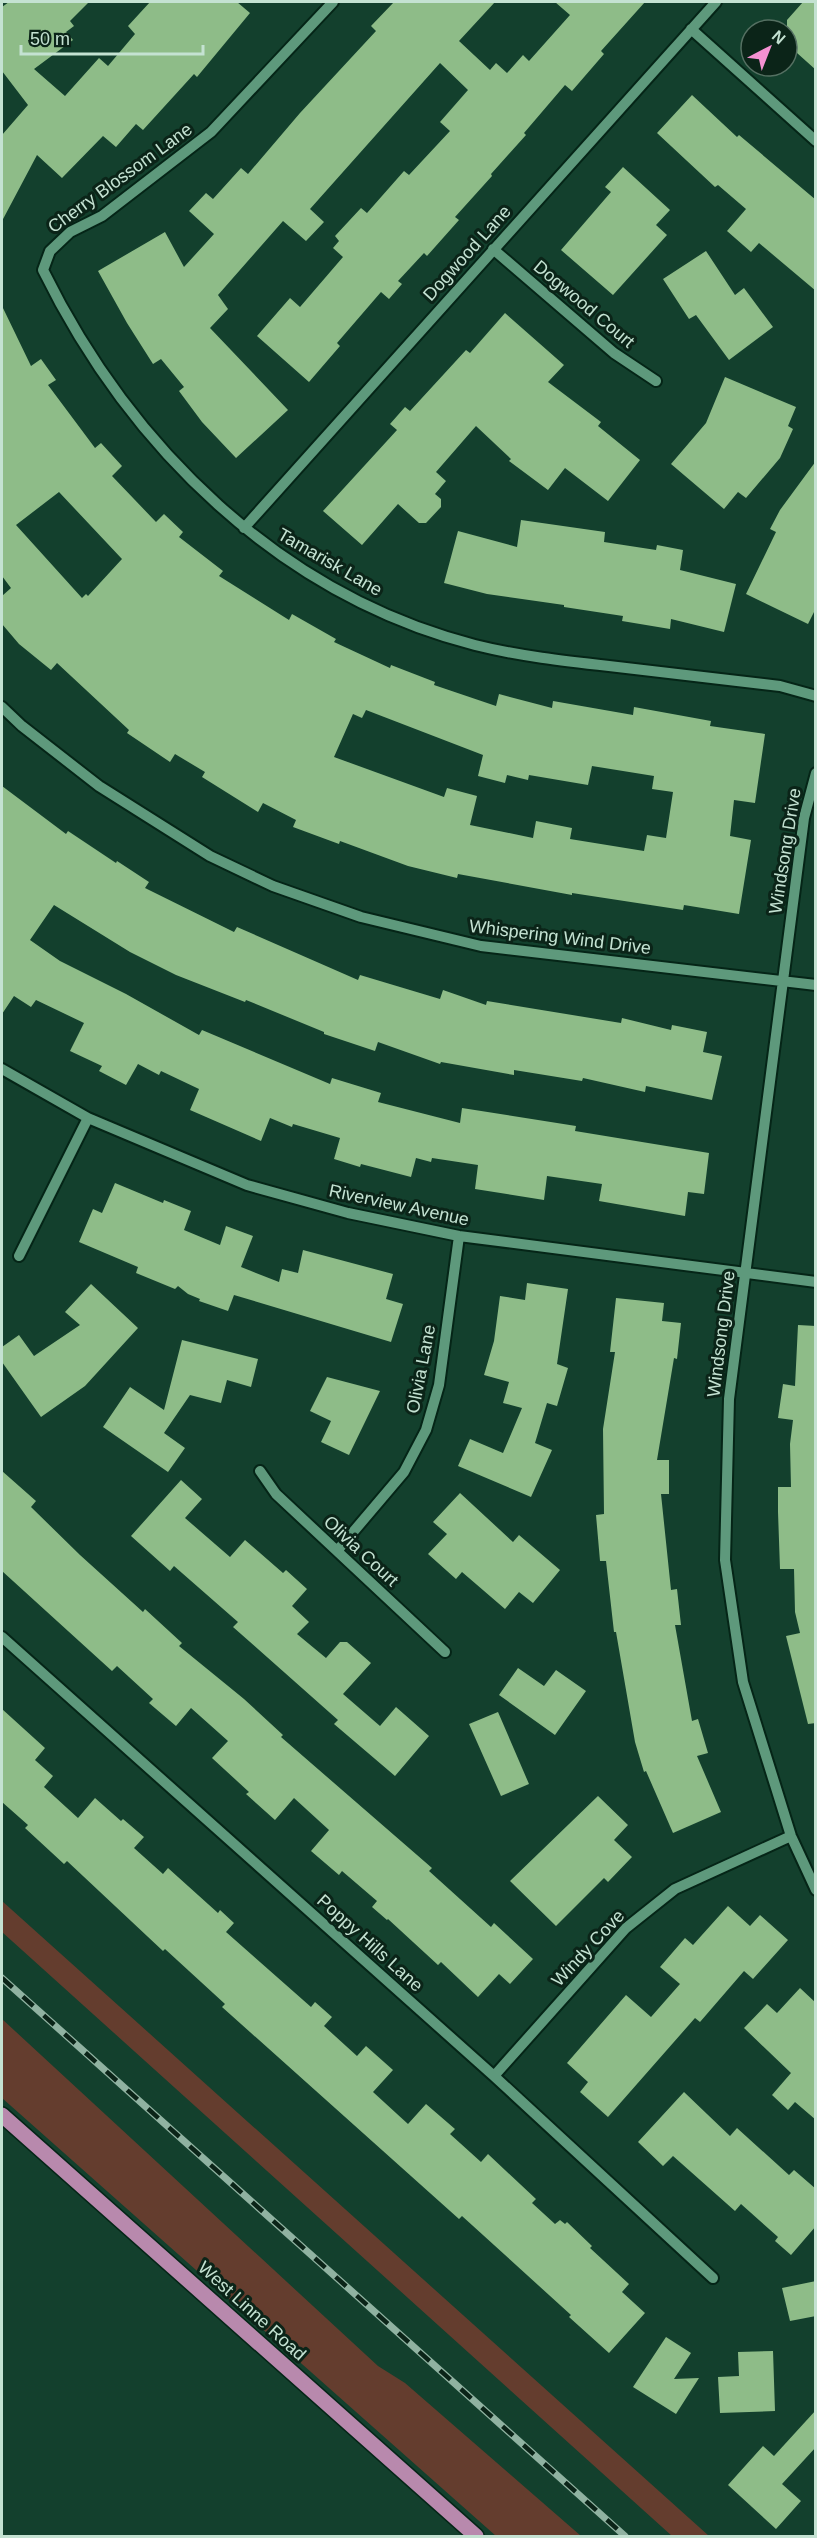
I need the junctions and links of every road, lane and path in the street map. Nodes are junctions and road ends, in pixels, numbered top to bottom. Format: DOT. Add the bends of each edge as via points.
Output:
graph roads {
  1 [pos="333,2"];
  2 [pos="716,2"];
  3 [pos="691,29"];
  4 [pos="816,141"];
  5 [pos="493,249"];
  6 [pos="50,250"];
  7 [pos="656,381"];
  8 [pos="243,528"];
  9 [pos="816,696"];
  10 [pos="2,707"];
  11 [pos="816,773"];
  12 [pos="782,980"];
  13 [pos="816,985"];
  14 [pos="2,1069"];
  15 [pos="88,1118"];
  16 [pos="459,1236"];
  17 [pos="19,1256"];
  18 [pos="745,1272"];
  19 [pos="816,1282"];
  20 [pos="260,1471"];
  21 [pos="337,1551"];
  22 [pos="2,1637"];
  23 [pos="445,1652"];
  24 [pos="791,1836"];
  25 [pos="816,1890"];
  26 [pos="494,2076"];
  27 [pos="2,2115"];
  28 [pos="713,2278"];
  29 [pos="476,2536"];
  1 -- 6 [label="street, Cherry Blossom Lane" via="211,132 102,216 70,232"];
  2 -- 3 [label="street, Dogwood Lane"];
  3 -- 4 [label="street"];
  3 -- 5 [label="street, Dogwood Lane"];
  5 -- 7 [label="street, Dogwood Court" via="614,353"];
  5 -- 8 [label="street, Dogwood Lane"];
  6 -- 8 [label="street, Tamarisk Lane" via="43,270 92,357 158,446"];
  8 -- 9 [label="street, Tamarisk Lane" via="294,564 360,602 425,630 474,645 529,657 780,686"];
  10 -- 12 [label="street, Whispering Wind Drive" via="99,786 210,856 273,886 361,917 481,946"];
  11 -- 12 [label="street, Windsong Drive" via="804,818"];
  12 -- 13 [label="street, Whispering Wind Drive"];
  12 -- 18 [label="street, Windsong Drive"];
  14 -- 15 [label="street, Riverview Avenue"];
  15 -- 16 [label="street, Riverview Avenue" via="247,1185 348,1213"];
  15 -- 17 [label="street"];
  16 -- 18 [label="street, Riverview Avenue"];
  16 -- 21 [label="street, Olivia Lane" via="439,1385 426,1430 404,1473"];
  18 -- 19 [label="street, Riverview Avenue"];
  18 -- 24 [label="street, Windsong Drive" via="729,1398 725,1560 743,1682"];
  20 -- 21 [label="street, Olivia Court" via="276,1494"];
  21 -- 23 [label="street, Olivia Court"];
  22 -- 26 [label="street, Poppy Hills Lane"];
  24 -- 25 [label="street, Windsong Drive"];
  24 -- 26 [label="street, Windy Cove" via="675,1888 626,1928"];
  26 -- 28 [label="street, Poppy Hills Lane"];
  27 -- 29 [label="main road, West Linne Road"];
}
